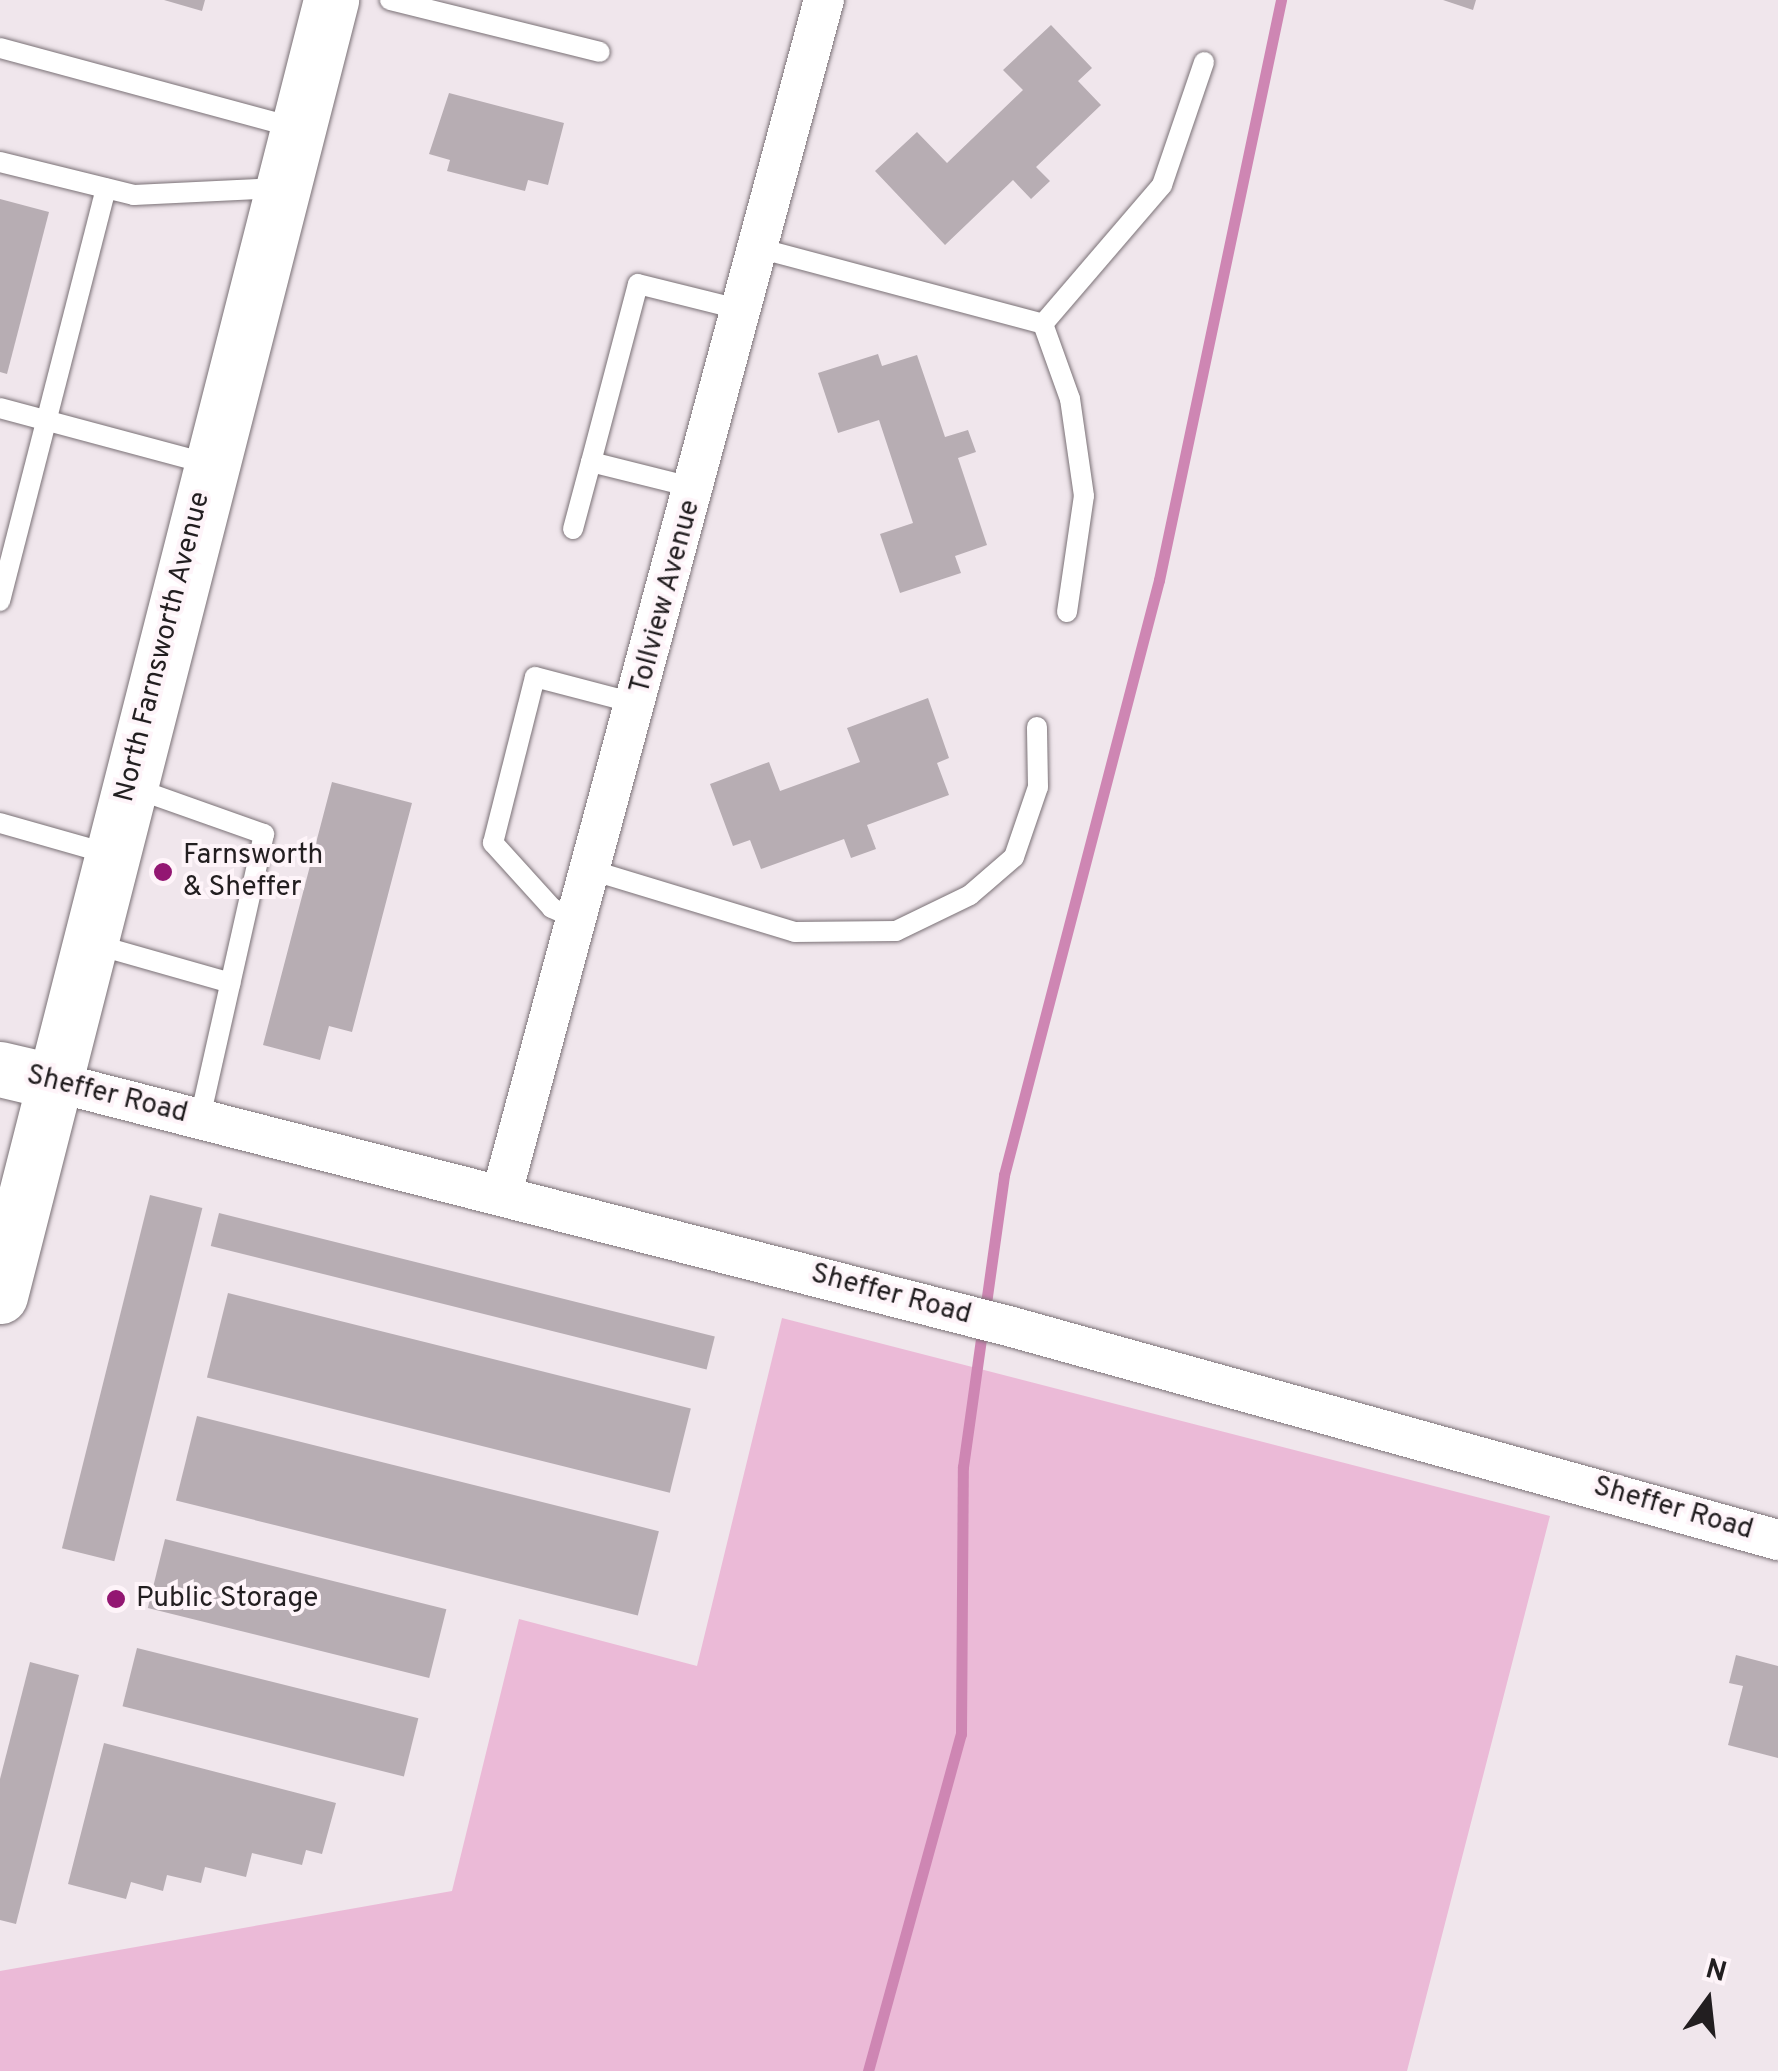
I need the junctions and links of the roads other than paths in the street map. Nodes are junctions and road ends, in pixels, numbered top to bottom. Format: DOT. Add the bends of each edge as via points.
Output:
graph roads {
  1 [pos="331,0"];
  2 [pos="390,0"];
  3 [pos="824,0"];
  4 [pos="0,48"];
  5 [pos="600,52"];
  6 [pos="1204,62"];
  7 [pos="297,128"];
  8 [pos="0,162"];
  9 [pos="106,188"];
  10 [pos="281,188"];
  11 [pos="758,248"];
  12 [pos="742,310"];
  13 [pos="1042,324"];
  14 [pos="0,408"];
  15 [pos="45,421"];
  16 [pos="592,462"];
  17 [pos="209,464"];
  18 [pos="695,488"];
  19 [pos="574,529"];
  20 [pos="0,600"];
  21 [pos="1067,612"];
  22 [pos="638,704"];
  23 [pos="1037,727"];
  24 [pos="128,786"];
  25 [pos="0,822"];
  26 [pos="110,854"];
  27 [pos="594,870"];
  28 [pos="580,921"];
  29 [pos="88,942"];
  30 [pos="231,983"];
  31 [pos="0,1069"];
  32 [pos="54,1082"];
  33 [pos="200,1117"];
  34 [pos="502,1193"];
  35 [pos="12,1199"];
  36 [pos="0,1296"];
  37 [pos="1778,1540"];
  1 -- 7 [label="main road, North Farnsworth Avenue"];
  2 -- 5 [label="lane"];
  3 -- 11 [label="street, Tollview Avenue"];
  4 -- 7 [label="lane"];
  6 -- 13 [label="lane" via="1162,185"];
  7 -- 10 [label="main road, North Farnsworth Avenue"];
  8 -- 9 [label="lane"];
  9 -- 10 [label="lane"];
  9 -- 15 [label="lane"];
  10 -- 17 [label="main road, North Farnsworth Avenue"];
  11 -- 12 [label="street, Tollview Avenue"];
  11 -- 13 [label="lane"];
  12 -- 16 [label="lane" via="638,284"];
  12 -- 18 [label="street, Tollview Avenue"];
  13 -- 21 [label="lane" via="1070,398 1084,496"];
  14 -- 15 [label="lane"];
  15 -- 17 [label="lane"];
  15 -- 20 [label="lane"];
  16 -- 18 [label="lane"];
  16 -- 19 [label="lane"];
  17 -- 24 [label="main road, North Farnsworth Avenue"];
  18 -- 22 [label="street, Tollview Avenue"];
  22 -- 27 [label="street, Tollview Avenue"];
  22 -- 28 [label="lane" via="535,678 492,844 552,908"];
  23 -- 27 [label="lane" via="1038,787 1014,857 970,895 896,931 796,932"];
  24 -- 26 [label="main road, North Farnsworth Avenue"];
  24 -- 30 [label="lane" via="264,834"];
  25 -- 26 [label="lane"];
  26 -- 29 [label="main road, North Farnsworth Avenue"];
  27 -- 28 [label="street, Tollview Avenue"];
  28 -- 34 [label="street, Tollview Avenue"];
  29 -- 30 [label="lane"];
  29 -- 32 [label="main road, North Farnsworth Avenue"];
  30 -- 33 [label="lane"];
  31 -- 32 [label="main road, Sheffer Road"];
  32 -- 33 [label="street, Sheffer Road"];
  32 -- 35 [label="main road, North Farnsworth Avenue"];
  33 -- 34 [label="street, Sheffer Road"];
  34 -- 37 [label="street, Sheffer Road"];
  35 -- 36 [label="main road, North Farnsworth Avenue"];
}
